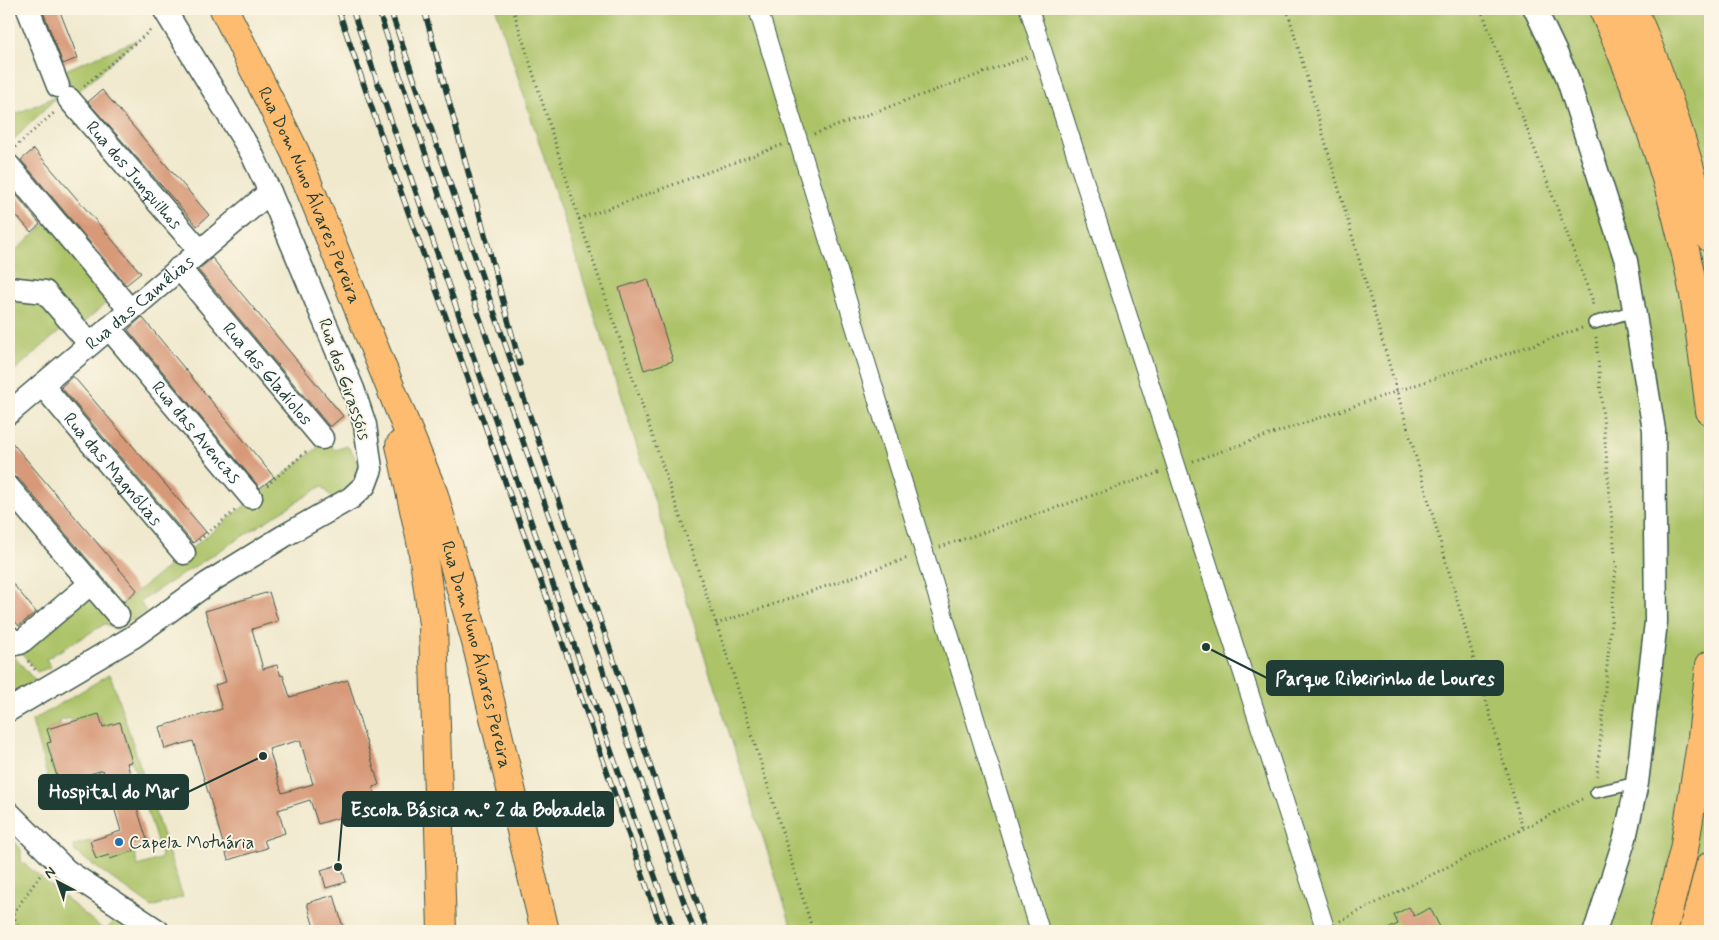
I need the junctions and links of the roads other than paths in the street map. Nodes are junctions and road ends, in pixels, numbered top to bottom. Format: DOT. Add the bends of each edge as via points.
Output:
graph roads {
  1 [pos="28,9"];
  2 [pos="224,9"];
  3 [pos="758,9"];
  4 [pos="1028,9"];
  5 [pos="1535,9"];
  6 [pos="1603,9"];
  7 [pos="1633,9"];
  8 [pos="166,12"];
  9 [pos="9,166"];
  10 [pos="270,192"];
  11 [pos="1710,238"];
  12 [pos="200,251"];
  13 [pos="179,268"];
  14 [pos="9,288"];
  15 [pos="130,310"];
  16 [pos="1634,311"];
  17 [pos="1594,323"];
  18 [pos="109,328"];
  19 [pos="90,344"];
  20 [pos="42,385"];
  21 [pos="388,385"];
  22 [pos="1710,411"];
  23 [pos="9,413"];
  24 [pos="322,438"];
  25 [pos="9,488"];
  26 [pos="251,497"];
  27 [pos="184,552"];
  28 [pos="90,584"];
  29 [pos="118,615"];
  30 [pos="9,637"];
  31 [pos="1710,665"];
  32 [pos="9,710"];
  33 [pos="1637,782"];
  34 [pos="1596,792"];
  35 [pos="9,814"];
  36 [pos="1710,866"];
  37 [pos="1326,930"];
  38 [pos="158,931"];
  39 [pos="442,931"];
  40 [pos="545,931"];
  41 [pos="1040,931"];
  42 [pos="1595,931"];
  43 [pos="1663,931"];
  44 [pos="1693,931"];
  1 -- 12 [label="street, Rua dos Junquilhos" via="64,92"];
  2 -- 21 [label="main road, Rua Dom Nuno Álvares Pereira" via="295,152"];
  3 -- 41 [label="street"];
  4 -- 37 [label="street"];
  5 -- 16 [label="street" via="1566,74 1626,261"];
  6 -- 22 [label="main road" via="1658,152 1684,247 1699,324"];
  7 -- 11 [label="main road" via="1647,39 1683,142"];
  8 -- 10 [label="street, Rua dos Girassóis" via="251,152"];
  9 -- 15 [label="street"];
  10 -- 12 [label="street, Rua das Camélias"];
  10 -- 32 [label="street, Rua dos Girassóis" via="335,343 359,408 371,461 365,485 352,498 208,583 133,637"];
  12 -- 13 [label="street, Rua das Camélias"];
  13 -- 15 [label="street, Rua das Camélias"];
  13 -- 24 [label="street, Rua dos Gladíolos"];
  14 -- 19 [label="street" via="45,292"];
  15 -- 18 [label="street, Rua das Camélias"];
  16 -- 17 [label="lane"];
  16 -- 33 [label="street" via="1654,430 1656,622"];
  18 -- 19 [label="street, Rua das Camélias"];
  18 -- 26 [label="street, Rua das Avencas"];
  19 -- 20 [label="street, Rua das Camélias"];
  20 -- 23 [label="street, Rua das Camélias"];
  20 -- 27 [label="street, Rua das Magnólias"];
  21 -- 39 [label="main road, Rua Dom Nuno Álvares Pereira" via="422,546 433,624"];
  21 -- 40 [label="main road, Rua Dom Nuno Álvares Pereira" via="434,495 476,642"];
  25 -- 28 [label="street"];
  28 -- 29 [label="street"];
  28 -- 30 [label="street" via="20,643 15,644"];
  31 -- 43 [label="main road" via="1684,850"];
  33 -- 34 [label="lane"];
  33 -- 42 [label="street" via="1626,838"];
  35 -- 38 [label="street" via="67,871"];
  36 -- 44 [label="main road"];
}
